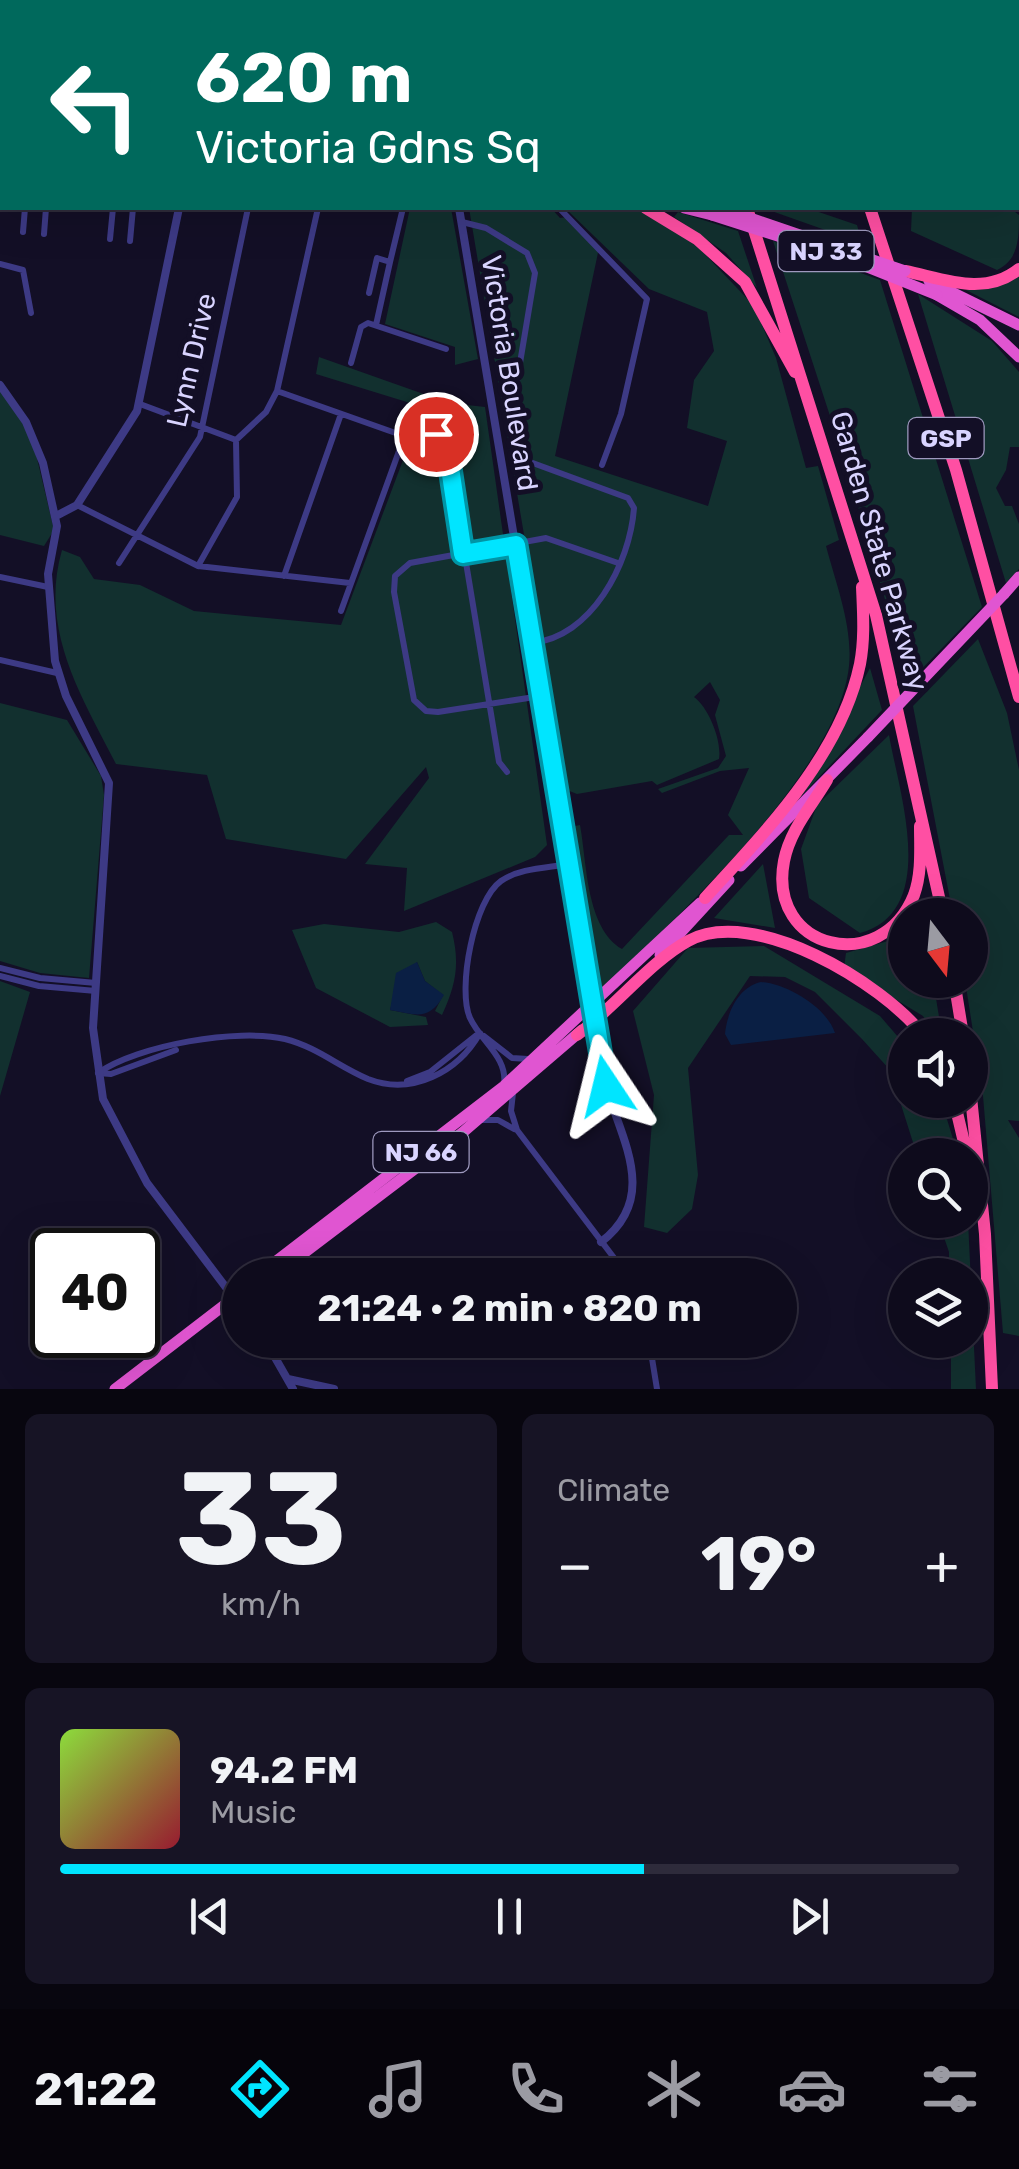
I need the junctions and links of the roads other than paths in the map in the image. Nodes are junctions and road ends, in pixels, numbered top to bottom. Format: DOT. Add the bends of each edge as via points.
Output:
graph roads {
  1 [pos="25,210"];
  2 [pos="46,210"];
  3 [pos="113,210"];
  4 [pos="132,210"];
  5 [pos="176,210"];
  6 [pos="248,210"];
  7 [pos="314,210"];
  8 [pos="403,210"];
  9 [pos="459,210"];
  10 [pos="561,210"];
  11 [pos="649,210"];
  12 [pos="748,210"];
  13 [pos="871,210"];
  14 [pos="879,210"];
  15 [pos="716,211"];
  16 [pos="462,222"];
  17 [pos="23,232"];
  18 [pos="44,234"];
  19 [pos="110,240"];
  20 [pos="130,241"];
  21 [pos="390,262"];
  22 [pos="0,264"];
  23 [pos="1019,269"];
  24 [pos="901,276"];
  25 [pos="933,280"];
  26 [pos="370,294"];
  27 [pos="31,313"];
  28 [pos="376,325"];
  29 [pos="1019,325"];
  30 [pos="446,349"];
  31 [pos="1019,358"];
  32 [pos="351,363"];
  33 [pos="0,385"];
  34 [pos="277,391"];
  35 [pos="810,398"];
  36 [pos="140,404"];
  37 [pos="415,407"];
  38 [pos="342,414"];
  39 [pos="202,428"];
  40 [pos="436,434"];
  41 [pos="404,436"];
  42 [pos="236,440"];
  43 [pos="602,465"];
  44 [pos="77,504"];
  45 [pos="56,516"];
  46 [pos="136,536"];
  47 [pos="516,545"];
  48 [pos="463,554"];
  49 [pos="860,560"];
  50 [pos="119,563"];
  51 [pos="618,563"];
  52 [pos="198,566"];
  53 [pos="284,576"];
  54 [pos="0,577"];
  55 [pos="1019,579"];
  56 [pos="350,583"];
  57 [pos="48,587"];
  58 [pos="999,596"];
  59 [pos="341,611"];
  60 [pos="531,643"];
  61 [pos="0,660"];
  62 [pos="1019,661"];
  63 [pos="58,673"];
  64 [pos="541,696"];
  65 [pos="1019,697"];
  66 [pos="488,704"];
  67 [pos="507,772"];
  68 [pos="827,780"];
  69 [pos="920,798"];
  70 [pos="569,864"];
  71 [pos="734,874"];
  72 [pos="704,898"];
  73 [pos="940,898"];
  74 [pos="0,968"];
  75 [pos="0,976"];
  76 [pos="45,983"];
  77 [pos="96,987"];
  78 [pos="906,1018"];
  79 [pos="480,1033"];
  80 [pos="576,1035"];
  81 [pos="546,1049"];
  82 [pos="98,1072"];
  83 [pos="509,1089"];
  84 [pos="478,1120"];
  85 [pos="516,1130"];
  86 [pos="985,1238"];
  87 [pos="602,1242"];
  88 [pos="281,1258"];
  89 [pos="297,1258"];
  90 [pos="614,1258"];
  91 [pos="222,1277"];
  92 [pos="222,1311"];
  93 [pos="276,1358"];
  94 [pos="652,1358"];
  95 [pos="288,1379"];
  96 [pos="116,1389"];
  97 [pos="293,1389"];
  98 [pos="334,1389"];
  99 [pos="657,1389"];
  100 [pos="992,1389"];
  1 -- 17 [label="street"];
  2 -- 18 [label="street"];
  3 -- 19 [label="street"];
  4 -- 20 [label="street"];
  5 -- 36 [label="street"];
  6 -- 39 [label="street, Lynn Drive"];
  7 -- 34 [label="street"];
  8 -- 21 [label="street"];
  9 -- 16 [label="street, Victoria Boulevard"];
  10 -- 43 [label="street" via="647,299"];
  11 -- 35 [label="highway" via="697,239 745,282"];
  12 -- 35 [label="highway, Garden State Parkway"];
  13 -- 24 [label="highway, GSP"];
  14 -- 24 [label="highway"];
  15 -- 24 [label="highway, NJ 33, bridge"];
  15 -- 31 [label="highway, NJ 33, bridge" via="937,295 980,320"];
  16 -- 47 [label="street, Victoria Boulevard"];
  16 -- 51 [label="street" via="486,228 532,263 517,381 518,451 530,462 632,502"];
  21 -- 26 [label="street" via="376,258"];
  21 -- 28 [label="street"];
  22 -- 27 [label="street" via="22,268"];
  23 -- 25 [label="highway" via="979,285"];
  24 -- 25 [label="highway"];
  24 -- 58 [label="highway, GSP"];
  25 -- 29 [label="highway"];
  28 -- 30 [label="street"];
  28 -- 32 [label="street" via="363,325"];
  33 -- 45 [label="street" via="33,436"];
  34 -- 38 [label="street"];
  34 -- 42 [label="street" via="266,412"];
  35 -- 49 [label="highway, Garden State Parkway"];
  36 -- 39 [label="street"];
  36 -- 44 [label="street"];
  37 -- 41 [label="street"];
  38 -- 41 [label="street"];
  38 -- 53 [label="street"];
  39 -- 42 [label="street"];
  39 -- 46 [label="street, Lynn Drive"];
  40 -- 48 [label="street" via="447,448"];
  41 -- 56 [label="street"];
  42 -- 52 [label="street" via="238,498"];
  44 -- 45 [label="street"];
  44 -- 46 [label="street"];
  45 -- 57 [label="street"];
  46 -- 50 [label="street, Lynn Drive"];
  46 -- 52 [label="street"];
  47 -- 48 [label="street"];
  47 -- 51 [label="street" via="546,538"];
  47 -- 60 [label="street, Victoria Boulevard"];
  48 -- 66 [label="street"];
  48 -- 66 [label="street" via="410,563 395,576 408,681 426,711"];
  49 -- 69 [label="highway, Garden State Parkway"];
  49 -- 72 [label="highway" via="863,641 848,700 787,804"];
  51 -- 60 [label="street" via="606,593 572,630 560,640"];
  52 -- 53 [label="street"];
  53 -- 56 [label="street"];
  54 -- 57 [label="street"];
  55 -- 58 [label="highway, NJ 66"];
  56 -- 59 [label="street"];
  57 -- 63 [label="street"];
  58 -- 62 [label="highway"];
  58 -- 65 [label="highway, GSP"];
  58 -- 68 [label="highway, NJ 66, bridge"];
  60 -- 64 [label="street, Victoria Boulevard"];
  61 -- 63 [label="street"];
  63 -- 77 [label="street" via="108,783"];
  64 -- 66 [label="street"];
  64 -- 70 [label="street, Victoria Boulevard"];
  66 -- 67 [label="street" via="499,762"];
  68 -- 69 [label="highway" via="792,835 782,878 797,921 834,945 878,936 907,908 919,871"];
  68 -- 71 [label="highway, NJ 66"];
  69 -- 73 [label="highway, Garden State Parkway"];
  70 -- 79 [label="street" via="510,876 484,903 463,988"];
  70 -- 87 [label="street, Victoria Boulevard, bridge" via="606,1086 634,1173 628,1211"];
  71 -- 72 [label="highway, NJ 66"];
  71 -- 80 [label="highway, NJ 66"];
  72 -- 81 [label="highway, NJ 66"];
  74 -- 76 [label="street"];
  75 -- 76 [label="street"];
  76 -- 77 [label="street"];
  77 -- 82 [label="street"];
  78 -- 80 [label="highway" via="792,943 731,930 677,948"];
  79 -- 81 [label="street" via="516,1060"];
  79 -- 82 [label="street" via="430,1072 401,1084 373,1080 273,1036 186,1045"];
  79 -- 83 [label="street" via="504,1066"];
  80 -- 83 [label="highway, NJ 66"];
  81 -- 83 [label="highway, NJ 66"];
  82 -- 91 [label="street" via="109,1114 142,1174"];
  83 -- 84 [label="highway, NJ 66"];
  83 -- 85 [label="street"];
  83 -- 88 [label="highway, NJ 66"];
  84 -- 85 [label="street" via="498,1120"];
  84 -- 89 [label="highway, NJ 66"];
  85 -- 87 [label="street"];
  86 -- 100 [label="highway"];
  87 -- 90 [label="street"];
  92 -- 96 [label="highway"];
  93 -- 95 [label="street"];
  94 -- 99 [label="street"];
  95 -- 97 [label="street"];
  95 -- 98 [label="street"];
}
